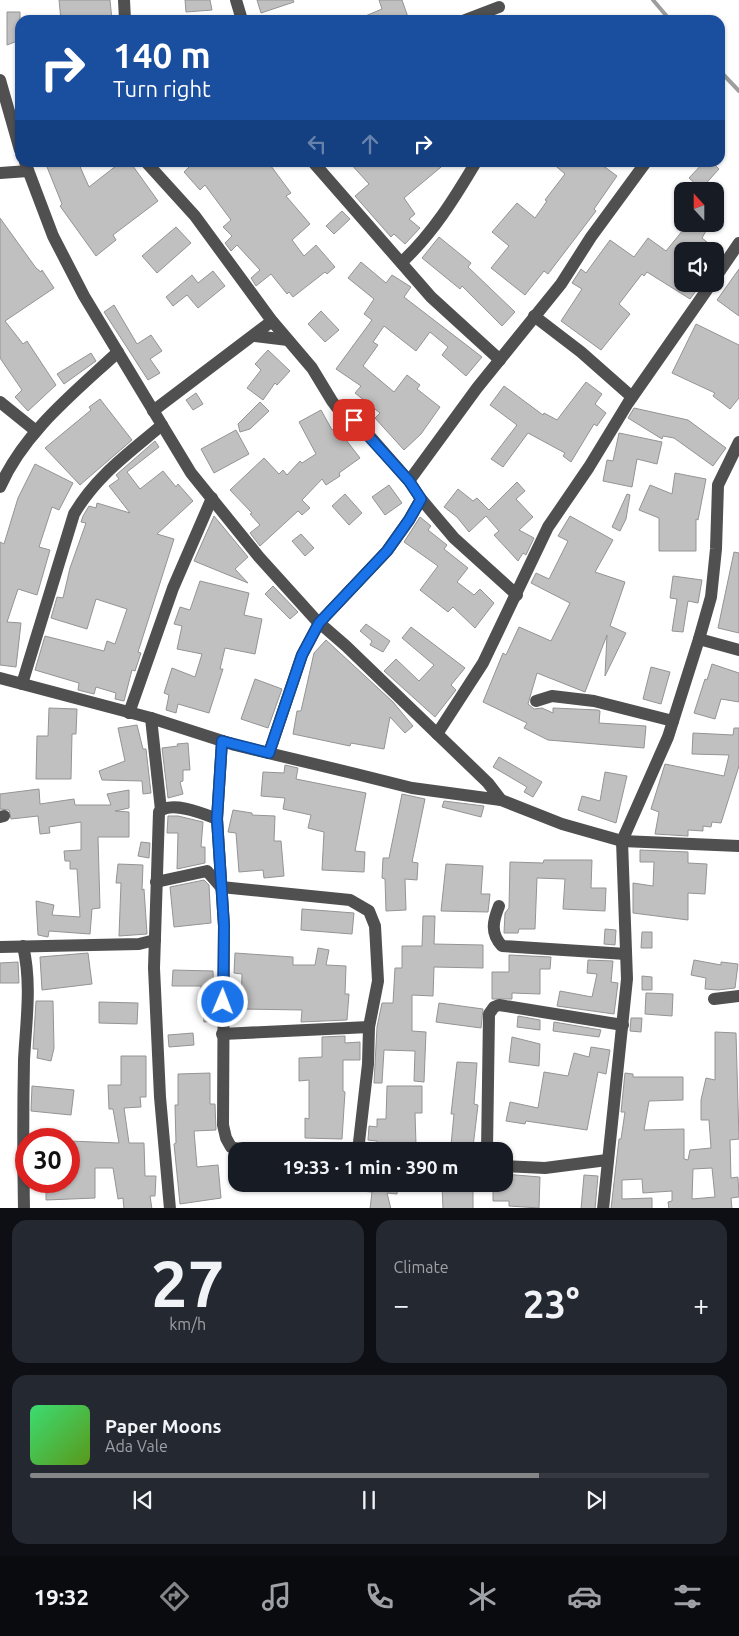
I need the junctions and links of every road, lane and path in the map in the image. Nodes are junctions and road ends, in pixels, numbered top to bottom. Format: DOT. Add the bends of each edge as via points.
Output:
graph roads {
  1 [pos="124,0"];
  2 [pos="236,0"];
  3 [pos="499,7"];
  4 [pos="125,15"];
  5 [pos="240,15"];
  6 [pos="478,15"];
  7 [pos="0,80"];
  8 [pos="2,93"];
  9 [pos="15,134"];
  10 [pos="27,167"];
  11 [pos="151,167"];
  12 [pos="317,167"];
  13 [pos="473,167"];
  14 [pos="642,167"];
  15 [pos="0,173"];
  16 [pos="739,243"];
  17 [pos="402,262"];
  18 [pos="724,265"];
  19 [pos="705,292"];
  20 [pos="534,316"];
  21 [pos="272,321"];
  22 [pos="255,336"];
  23 [pos="288,340"];
  24 [pos="118,352"];
  25 [pos="500,360"];
  26 [pos="632,397"];
  27 [pos="0,402"];
  28 [pos="154,411"];
  29 [pos="162,425"];
  30 [pos="36,431"];
  31 [pos="739,442"];
  32 [pos="409,481"];
  33 [pos="0,487"];
  34 [pos="212,498"];
  35 [pos="421,499"];
  36 [pos="517,595"];
  37 [pos="319,623"];
  38 [pos="699,639"];
  39 [pos="739,650"];
  40 [pos="0,678"];
  41 [pos="22,684"];
  42 [pos="536,701"];
  43 [pos="130,713"];
  44 [pos="151,718"];
  45 [pos="673,721"];
  46 [pos="437,734"];
  47 [pos="222,741"];
  48 [pos="269,753"];
  49 [pos="501,800"];
  50 [pos="161,810"];
  51 [pos="217,819"];
  52 [pos="622,841"];
  53 [pos="739,846"];
  54 [pos="156,882"];
  55 [pos="221,888"];
  56 [pos="499,906"];
  57 [pos="155,940"];
  58 [pos="23,946"];
  59 [pos="0,947"];
  60 [pos="626,954"];
  61 [pos="739,996"];
  62 [pos="714,999"];
  63 [pos="623,1025"];
  64 [pos="369,1027"];
  65 [pos="222,1034"];
  66 [pos="228,1142"];
  67 [pos="359,1142"];
  68 [pos="487,1142"];
  69 [pos="607,1160"];
  70 [pos="513,1166"];
  71 [pos="24,1208"];
  72 [pos="170,1208"];
  73 [pos="603,1208"];
  1 -- 4 [label="street"];
  2 -- 5 [label="street"];
  3 -- 6 [label="street"];
  7 -- 8 [label="street"];
  8 -- 9 [label="street"];
  10 -- 15 [label="street"];
  10 -- 24 [label="street" via="53,236"];
  11 -- 21 [label="street" via="195,216"];
  12 -- 17 [label="street"];
  13 -- 17 [label="street" via="450,206 421,244"];
  14 -- 20 [label="street" via="561,284"];
  16 -- 18 [label="street"];
  17 -- 25 [label="street" via="431,297"];
  19 -- 26 [label="street"];
  20 -- 25 [label="street"];
  20 -- 26 [label="street" via="582,352"];
  21 -- 22 [label="street"];
  21 -- 23 [label="street"];
  22 -- 23 [label="street"];
  22 -- 28 [label="street"];
  23 -- 32 [label="street" via="312,368 341,413 359,424"];
  24 -- 28 [label="street"];
  24 -- 30 [label="street"];
  25 -- 32 [label="street"];
  26 -- 36 [label="street" via="548,528"];
  27 -- 30 [label="street"];
  28 -- 29 [label="street"];
  29 -- 34 [label="street" via="191,473"];
  29 -- 41 [label="street" via="107,471 86,494 74,514"];
  30 -- 33 [label="street" via="7,470"];
  31 -- 38 [label="street" via="718,485 711,597"];
  32 -- 35 [label="street"];
  34 -- 37 [label="street" via="259,557"];
  34 -- 43 [label="street" via="173,588"];
  35 -- 36 [label="street" via="454,538"];
  35 -- 37 [label="street" via="387,551"];
  36 -- 46 [label="street" via="483,663"];
  37 -- 46 [label="street"];
  37 -- 48 [label="street" via="302,655"];
  38 -- 39 [label="street"];
  38 -- 45 [label="street"];
  40 -- 41 [label="street"];
  41 -- 43 [label="street"];
  42 -- 45 [label="street" via="552,696 594,702"];
  43 -- 44 [label="street"];
  44 -- 47 [label="street"];
  44 -- 50 [label="street"];
  45 -- 52 [label="street"];
  46 -- 49 [label="street"];
  47 -- 48 [label="street"];
  47 -- 51 [label="street"];
  48 -- 49 [label="street" via="412,788"];
  49 -- 52 [label="street" via="562,824"];
  50 -- 51 [label="street" via="180,808"];
  50 -- 54 [label="street"];
  51 -- 55 [label="street"];
  52 -- 53 [label="street"];
  52 -- 60 [label="street"];
  54 -- 55 [label="street" via="207,871"];
  54 -- 57 [label="street"];
  55 -- 64 [label="street" via="350,900 369,911 375,926 378,981"];
  55 -- 65 [label="street" via="224,926"];
  56 -- 60 [label="street" via="492,923 502,946"];
  57 -- 58 [label="street" via="139,944"];
  57 -- 72 [label="street" via="160,1097"];
  58 -- 59 [label="street"];
  58 -- 71 [label="street" via="28,1004 22,1120"];
  60 -- 63 [label="street"];
  61 -- 62 [label="street"];
  63 -- 68 [label="street" via="535,1010 494,1007 489,1014"];
  63 -- 69 [label="street"];
  64 -- 65 [label="street"];
  64 -- 67 [label="street"];
  65 -- 66 [label="street" via="223,1125"];
  69 -- 70 [label="street" via="545,1168"];
  69 -- 73 [label="street"];
}
